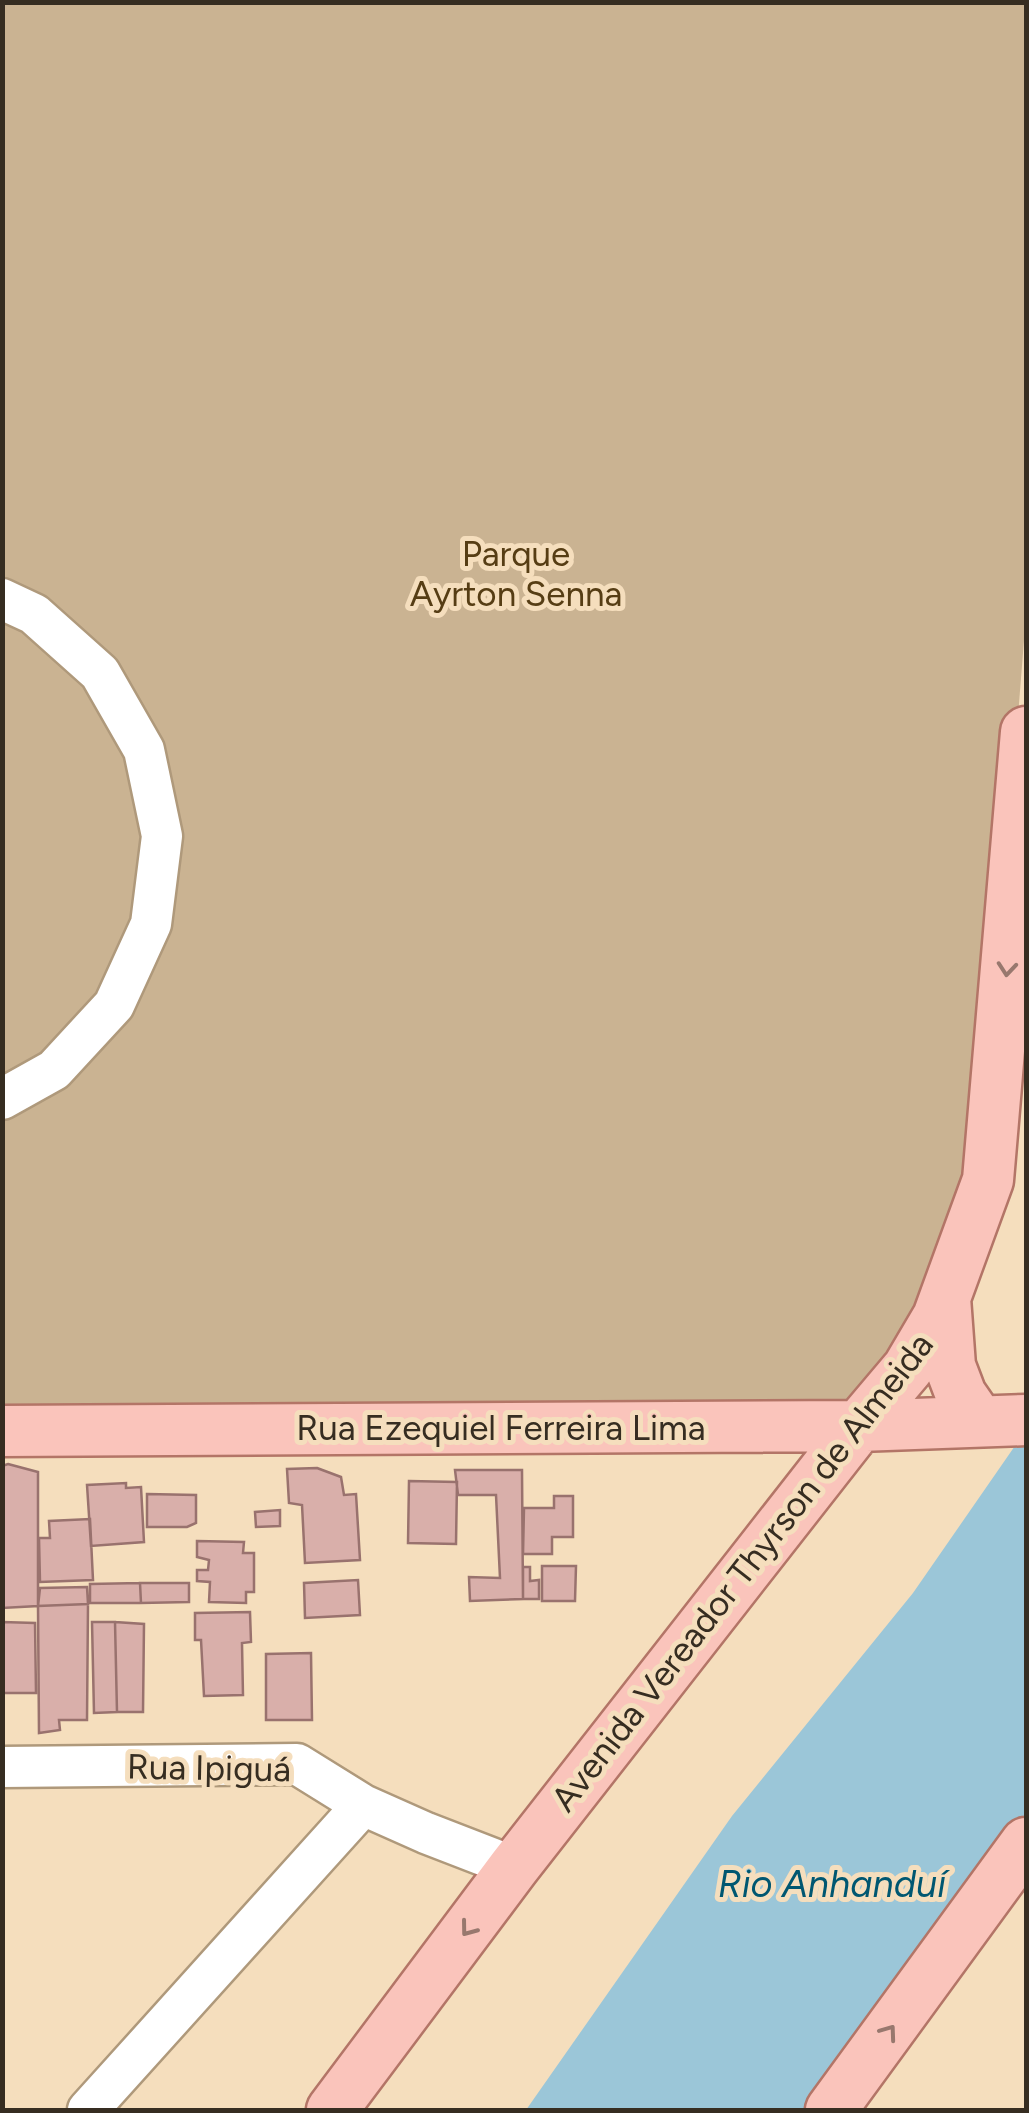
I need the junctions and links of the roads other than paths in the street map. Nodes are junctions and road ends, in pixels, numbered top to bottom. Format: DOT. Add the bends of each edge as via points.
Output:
graph roads {
  1 [pos="2,599"];
  2 [pos="1026,732"];
  3 [pos="2,1099"];
  4 [pos="944,1298"];
  5 [pos="1001,1421"];
  6 [pos="858,1426"];
  7 [pos="2,1430"];
  8 [pos="2,1767"];
  9 [pos="363,1805"];
  10 [pos="1026,1843"];
  11 [pos="514,1867"];
  12 [pos="88,2110"];
  13 [pos="332,2110"];
  14 [pos="831,2110"];
  1 -- 3 [label="street" via="34,614 100,672 144,750 162,836 152,924 114,1004 54,1070"];
  2 -- 4 [label="main road, Avenida Vereador Thyrson de Almeida, one-way" via="988,1180"];
  4 -- 5 [label="main road" via="950,1366 961,1394"];
  4 -- 6 [label="main road, Avenida Vereador Thyrson de Almeida" via="908,1368"];
  5 -- 6 [label="main road, Rua Ezequiel Ferreira Lima"];
  6 -- 7 [label="main road, Rua Ezequiel Ferreira Lima"];
  6 -- 11 [label="main road, Avenida Vereador Thyrson de Almeida"];
  8 -- 9 [label="street, Rua Ipiguá" via="296,1764"];
  9 -- 11 [label="street, Rua Ipiguá"];
  9 -- 12 [label="street"];
  14 -- 10 [label="main road, one-way"];
  11 -- 13 [label="main road, Avenida Vereador Thyrson de Almeida, one-way"];
}
